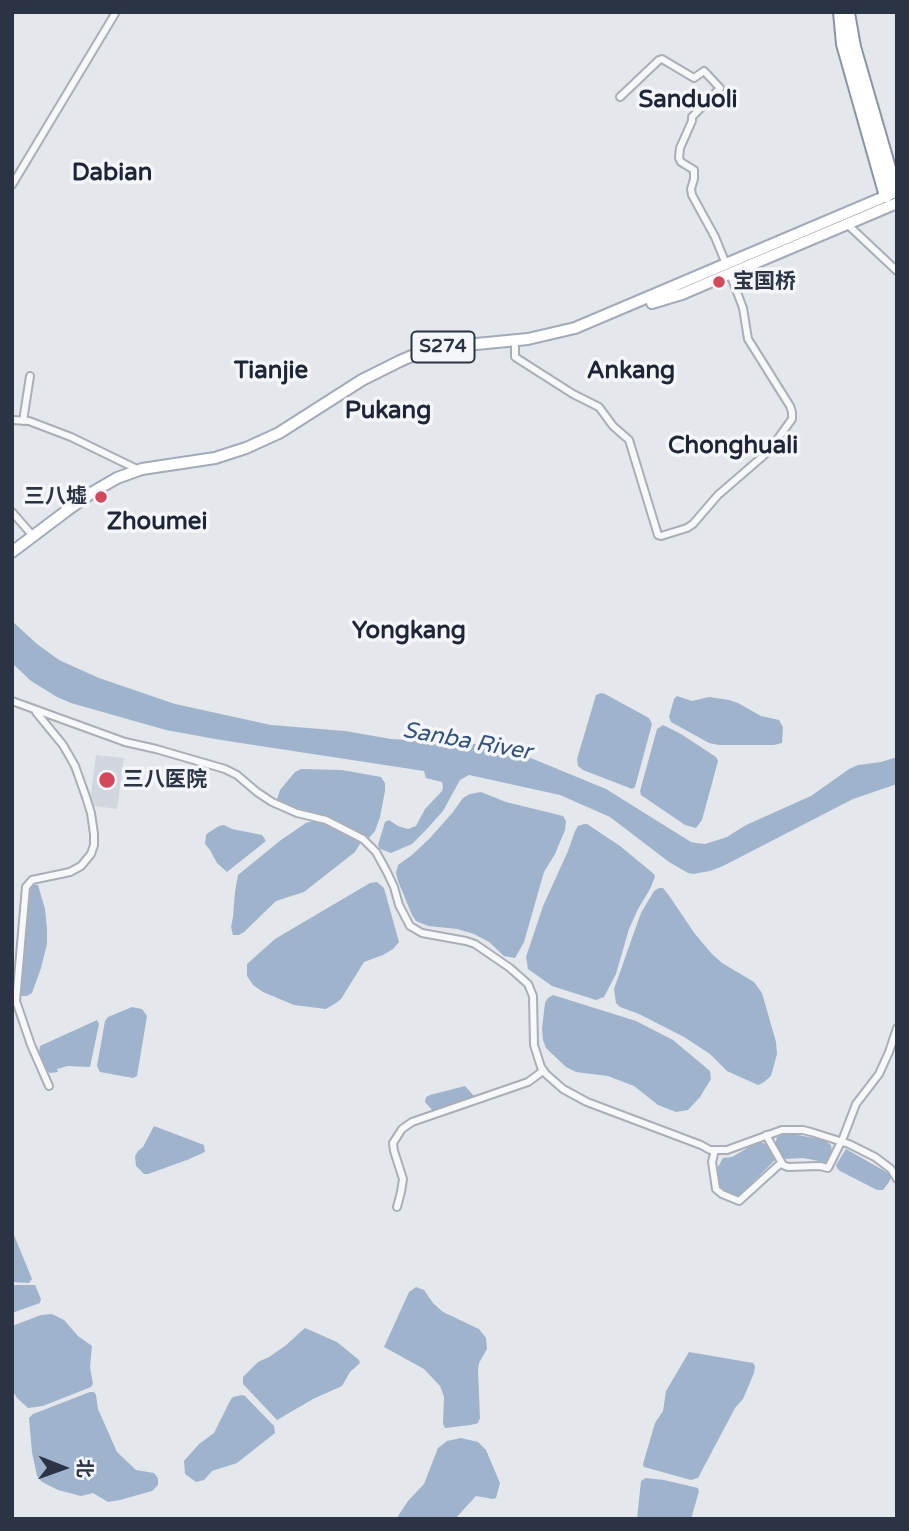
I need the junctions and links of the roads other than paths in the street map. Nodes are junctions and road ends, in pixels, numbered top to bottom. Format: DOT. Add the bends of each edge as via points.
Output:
graph roads {
  1 [pos="116,12"];
  2 [pos="840,12"];
  3 [pos="848,12"];
  4 [pos="620,97"];
  5 [pos="12,185"];
  6 [pos="894,195"];
  7 [pos="847,224"];
  8 [pos="728,269"];
  9 [pos="897,271"];
  10 [pos="515,346"];
  11 [pos="30,376"];
  12 [pos="12,420"];
  13 [pos="23,421"];
  14 [pos="139,470"];
  15 [pos="12,512"];
  16 [pos="33,536"];
  17 [pos="12,552"];
  18 [pos="12,561"];
  19 [pos="12,701"];
  20 [pos="35,710"];
  21 [pos="897,1028"];
  22 [pos="543,1071"];
  23 [pos="49,1086"];
  24 [pos="766,1135"];
  25 [pos="841,1142"];
  26 [pos="715,1150"];
  27 [pos="781,1163"];
  28 [pos="897,1179"];
  29 [pos="397,1207"];
  1 -- 5 [label="street"];
  2 -- 6 [label="highway" via="843,44"];
  3 -- 6 [label="highway"];
  4 -- 8 [label="street" via="662,59 694,78 704,71 720,88 692,117 679,158 694,170 692,195"];
  6 -- 7 [label="main road, S274"];
  6 -- 8 [label="main road, S274"];
  7 -- 8 [label="main road, S274"];
  7 -- 9 [label="street"];
  8 -- 10 [label="main road, S274" via="682,294 577,334"];
  8 -- 10 [label="street" via="743,308 748,339 790,405 792,419 769,451 687,528 658,535 629,440 599,407 515,357"];
  8 -- 14 [label="main road, S274" via="556,334 421,352 377,372 290,427 246,448 215,458"];
  10 -- 18 [label="main road, S274" via="423,359 380,377 293,432 248,454 127,481 80,508"];
  11 -- 13 [label="street"];
  12 -- 13 [label="street"];
  13 -- 14 [label="street" via="71,437"];
  14 -- 16 [label="main road, S274" via="93,492"];
  15 -- 16 [label="street"];
  16 -- 17 [label="main road, S274"];
  19 -- 20 [label="street"];
  20 -- 22 [label="street" via="125,742 218,766 272,802 326,820 363,839 387,872 410,926 422,933 475,944 528,984 533,996 534,1045"];
  20 -- 23 [label="street" via="75,766 94,834 91,855 81,866 32,880 26,887 16,1002"];
  21 -- 25 [label="street" via="879,1074 856,1104"];
  22 -- 26 [label="street" via="563,1090 587,1102"];
  22 -- 29 [label="street" via="528,1082 401,1129 393,1143 403,1179"];
  24 -- 25 [label="street" via="803,1130"];
  24 -- 26 [label="street"];
  24 -- 27 [label="street"];
  25 -- 27 [label="street" via="828,1168"];
  25 -- 28 [label="street" via="878,1160"];
  26 -- 27 [label="street" via="712,1162 717,1191 739,1200"];
}
